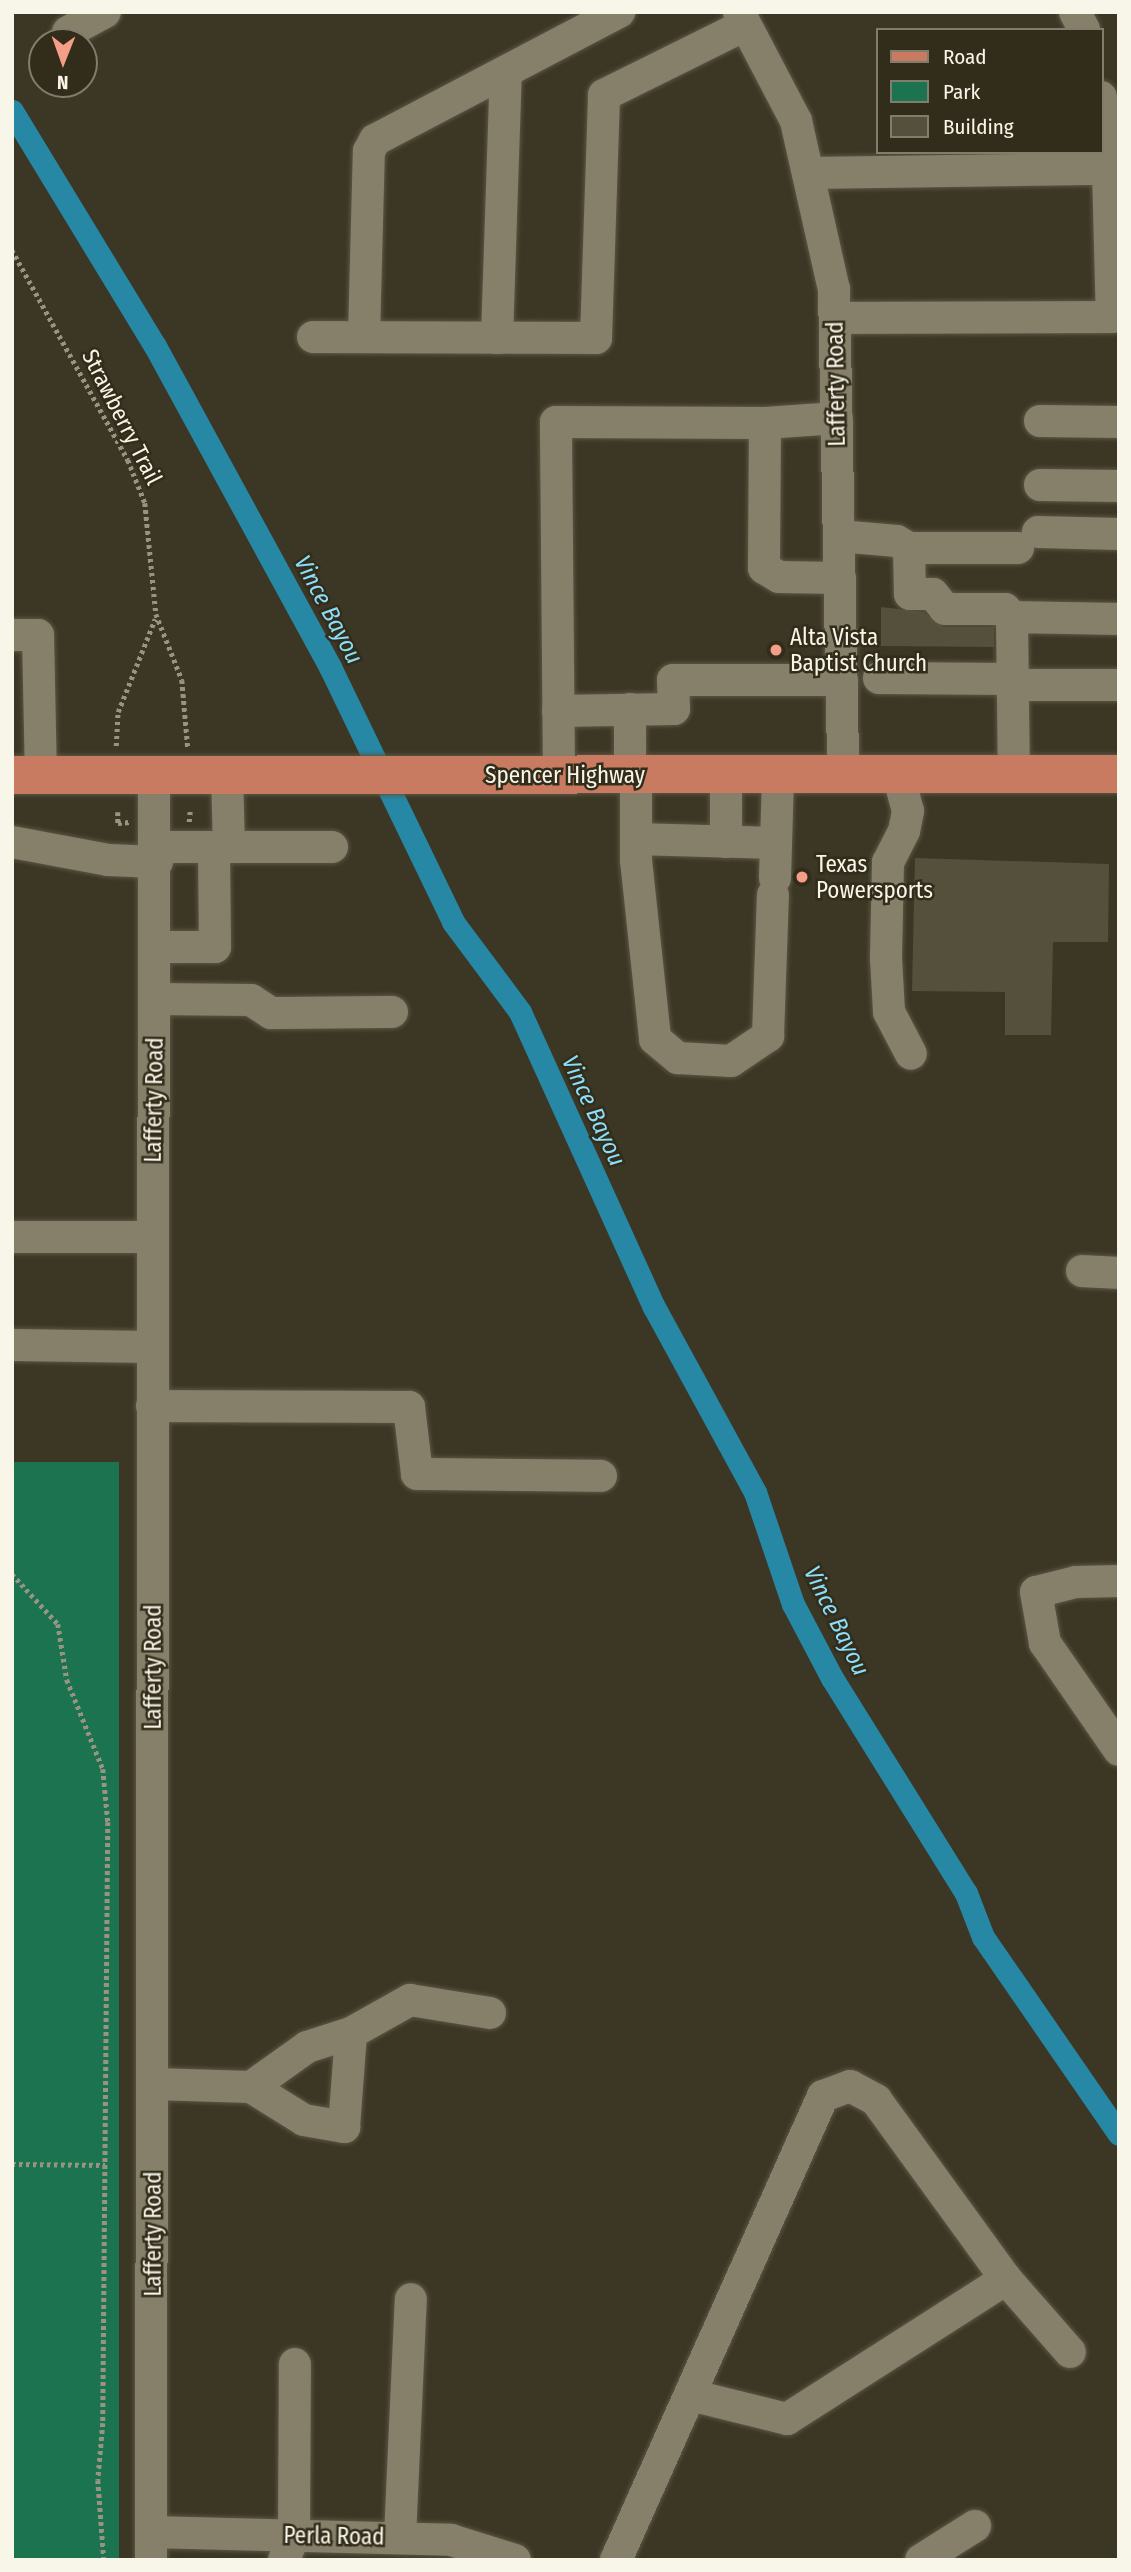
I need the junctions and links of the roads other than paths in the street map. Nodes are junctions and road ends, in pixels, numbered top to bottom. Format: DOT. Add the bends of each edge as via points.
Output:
graph roads {
  1 [pos="106,12"];
  2 [pos="619,12"];
  3 [pos="1075,12"];
  4 [pos="742,18"];
  5 [pos="76,28"];
  6 [pos="1083,28"];
  7 [pos="506,72"];
  8 [pos="1103,118"];
  9 [pos="1108,169"];
  10 [pos="808,173"];
  11 [pos="1115,314"];
  12 [pos="835,318"];
  13 [pos="313,337"];
  14 [pos="364,337"];
  15 [pos="497,338"];
  16 [pos="837,418"];
  17 [pos="1040,421"];
  18 [pos="1119,422"];
  19 [pos="765,423"];
  20 [pos="1040,485"];
  21 [pos="1119,486"];
  22 [pos="1119,534"];
  23 [pos="839,536"];
  24 [pos="909,548"];
  25 [pos="840,578"];
  26 [pos="1012,617"];
  27 [pos="1119,619"];
  28 [pos="12,635"];
  29 [pos="879,678"];
  30 [pos="842,680"];
  31 [pos="1013,682"];
  32 [pos="1119,685"];
  33 [pos="629,709"];
  34 [pos="558,711"];
  35 [pos="726,774"];
  36 [pos="778,774"];
  37 [pos="844,774"];
  38 [pos="898,774"];
  39 [pos="1014,774"];
  40 [pos="1119,774"];
  41 [pos="27,775"];
  42 [pos="154,775"];
  43 [pos="228,775"];
  44 [pos="559,775"];
  45 [pos="633,775"];
  46 [pos="636,839"];
  47 [pos="12,842"];
  48 [pos="726,842"];
  49 [pos="776,843"];
  50 [pos="222,847"];
  51 [pos="332,847"];
  52 [pos="157,854"];
  53 [pos="156,947"];
  54 [pos="155,999"];
  55 [pos="392,1012"];
  56 [pos="911,1054"];
  57 [pos="12,1237"];
  58 [pos="153,1237"];
  59 [pos="1082,1271"];
  60 [pos="1119,1273"];
  61 [pos="12,1345"];
  62 [pos="152,1347"];
  63 [pos="152,1406"];
  64 [pos="601,1476"];
  65 [pos="1119,1581"];
  66 [pos="1119,1750"];
  67 [pos="490,2013"];
  68 [pos="351,2034"];
  69 [pos="153,2084"];
  70 [pos="251,2087"];
  71 [pos="1006,2279"];
  72 [pos="411,2298"];
  73 [pos="1070,2352"];
  74 [pos="295,2364"];
  75 [pos="690,2395"];
  76 [pos="975,2526"];
  77 [pos="400,2537"];
  78 [pos="151,2546"];
  79 [pos="289,2547"];
  80 [pos="515,2560"];
  81 [pos="616,2560"];
  82 [pos="921,2560"];
  1 -- 5 [label="street"];
  2 -- 7 [label="street"];
  3 -- 6 [label="street"];
  4 -- 10 [label="street, Lafferty Road" via="796,121"];
  4 -- 15 [label="street" via="604,95 596,338"];
  7 -- 14 [label="street" via="375,140 369,151"];
  7 -- 15 [label="street"];
  8 -- 9 [label="street"];
  9 -- 10 [label="street"];
  9 -- 11 [label="street"];
  10 -- 12 [label="street, Lafferty Road" via="834,289"];
  11 -- 12 [label="street"];
  12 -- 16 [label="street, Lafferty Road"];
  13 -- 14 [label="street"];
  14 -- 15 [label="street"];
  16 -- 19 [label="street"];
  16 -- 23 [label="street, Lafferty Road"];
  17 -- 18 [label="street"];
  19 -- 25 [label="street" via="764,568 779,577"];
  19 -- 34 [label="street" via="556,422"];
  20 -- 21 [label="street"];
  22 -- 24 [label="street"];
  23 -- 24 [label="street" via="897,541"];
  23 -- 25 [label="street, Lafferty Road"];
  24 -- 26 [label="street" via="910,594 933,594 945,609 1005,608"];
  25 -- 30 [label="street, Lafferty Road"];
  26 -- 27 [label="street"];
  26 -- 31 [label="street"];
  28 -- 41 [label="street" via="38,635"];
  29 -- 31 [label="street"];
  30 -- 33 [label="street" via="673,680 674,709"];
  30 -- 37 [label="street, Lafferty Road"];
  31 -- 32 [label="street"];
  31 -- 39 [label="street"];
  33 -- 34 [label="street"];
  33 -- 45 [label="street"];
  34 -- 44 [label="street"];
  35 -- 36 [label="main road, Spencer Highway"];
  35 -- 45 [label="main road, Spencer Highway"];
  35 -- 48 [label="street"];
  36 -- 37 [label="main road, Spencer Highway"];
  36 -- 49 [label="street"];
  37 -- 38 [label="main road, Spencer Highway"];
  38 -- 39 [label="main road, Spencer Highway"];
  38 -- 56 [label="street" via="908,811 904,831 888,862 886,958 889,1012"];
  39 -- 40 [label="main road, Spencer Highway"];
  41 -- 42 [label="main road, Spencer Highway"];
  42 -- 43 [label="main road, Spencer Highway"];
  42 -- 52 [label="street, Lafferty Road"];
  43 -- 44 [label="main road, Spencer Highway"];
  43 -- 50 [label="street"];
  44 -- 45 [label="main road, Spencer Highway"];
  45 -- 46 [label="street"];
  46 -- 48 [label="street"];
  46 -- 49 [label="street" via="654,1039 678,1058 731,1061 768,1036"];
  47 -- 52 [label="street" via="108,860"];
  48 -- 49 [label="street"];
  50 -- 51 [label="street"];
  50 -- 52 [label="street"];
  50 -- 53 [label="street" via="215,947"];
  52 -- 53 [label="street, Lafferty Road"];
  53 -- 54 [label="street, Lafferty Road"];
  54 -- 55 [label="street" via="251,1000 271,1013"];
  54 -- 58 [label="street, Lafferty Road"];
  57 -- 58 [label="street"];
  58 -- 62 [label="street, Lafferty Road"];
  59 -- 60 [label="street"];
  61 -- 62 [label="street"];
  62 -- 63 [label="street, Lafferty Road"];
  63 -- 64 [label="street" via="408,1407 417,1474"];
  63 -- 69 [label="street, Lafferty Road"];
  65 -- 66 [label="street" via="1076,1581 1036,1592 1045,1643"];
  67 -- 68 [label="street" via="410,2000"];
  68 -- 70 [label="street" via="307,2047"];
  68 -- 70 [label="street" via="344,2127 304,2120"];
  69 -- 70 [label="street"];
  69 -- 78 [label="street, Lafferty Road"];
  71 -- 73 [label="street"];
  71 -- 75 [label="street" via="787,2419"];
  71 -- 75 [label="street" via="876,2100 850,2086 823,2096"];
  72 -- 77 [label="street"];
  74 -- 79 [label="street"];
  75 -- 81 [label="street"];
  76 -- 82 [label="street"];
  77 -- 79 [label="street, Perla Road"];
  77 -- 80 [label="street, Perla Road" via="451,2540"];
  78 -- 79 [label="street, Perla Road"];
}
